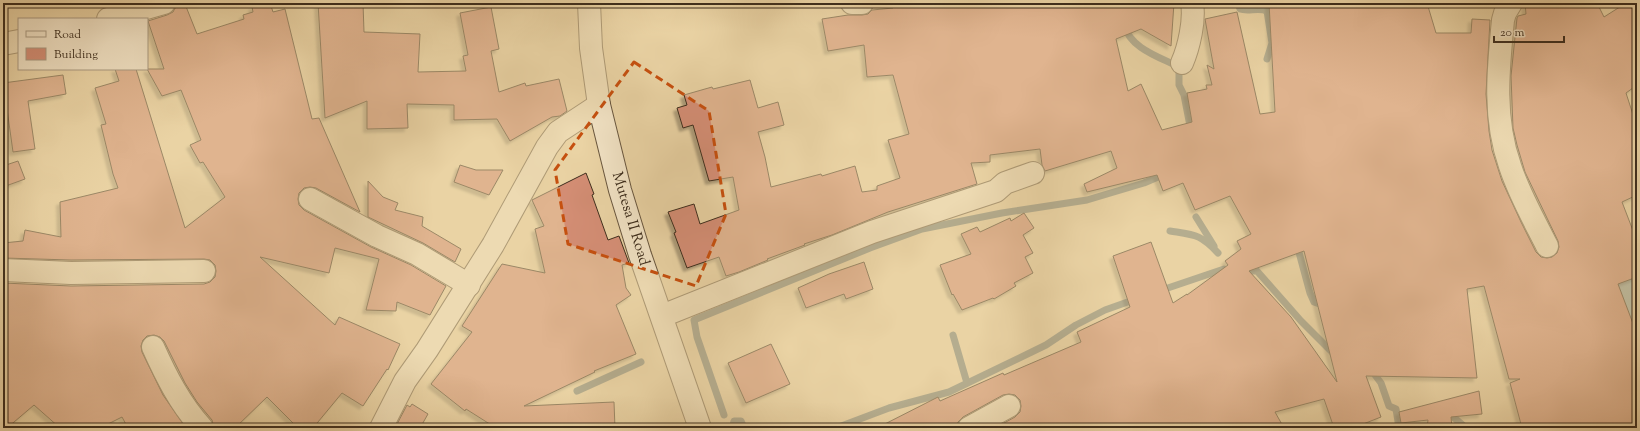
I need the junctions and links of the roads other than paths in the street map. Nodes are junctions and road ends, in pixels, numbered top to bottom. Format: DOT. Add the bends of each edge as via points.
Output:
graph roads {
  1 [pos="164,3"];
  2 [pos="589,3"];
  3 [pos="852,3"];
  4 [pos="862,3"];
  5 [pos="1192,3"];
  6 [pos="1511,3"];
  7 [pos="112,18"];
  8 [pos="18,40"];
  9 [pos="3,44"];
  10 [pos="1182,63"];
  11 [pos="599,105"];
  12 [pos="1033,173"];
  13 [pos="310,199"];
  14 [pos="1546,246"];
  15 [pos="3,270"];
  16 [pos="204,271"];
  17 [pos="469,285"];
  18 [pos="662,316"];
  19 [pos="153,347"];
  20 [pos="1009,406"];
  21 [pos="202,428"];
  22 [pos="381,428"];
  23 [pos="700,428"];
  24 [pos="969,428"];
  1 -- 7 [label="street"];
  2 -- 11 [label="street, Mutesa II Road" via="591,48"];
  3 -- 4 [label="street"];
  5 -- 10 [label="street" via="1194,13 1186,55"];
  6 -- 14 [label="street" via="1503,20 1497,72 1502,137 1509,165"];
  8 -- 9 [label="street"];
  11 -- 17 [label="street" via="558,132 546,147"];
  11 -- 18 [label="street, Mutesa II Road" via="620,190"];
  12 -- 18 [label="street" via="1005,184 996,191 872,232"];
  13 -- 17 [label="street" via="416,254"];
  15 -- 16 [label="street" via="71,273"];
  17 -- 22 [label="street" via="405,381"];
  18 -- 23 [label="street, Mutesa II Road"];
  19 -- 21 [label="street" via="168,381"];
  20 -- 24 [label="street"];
}
